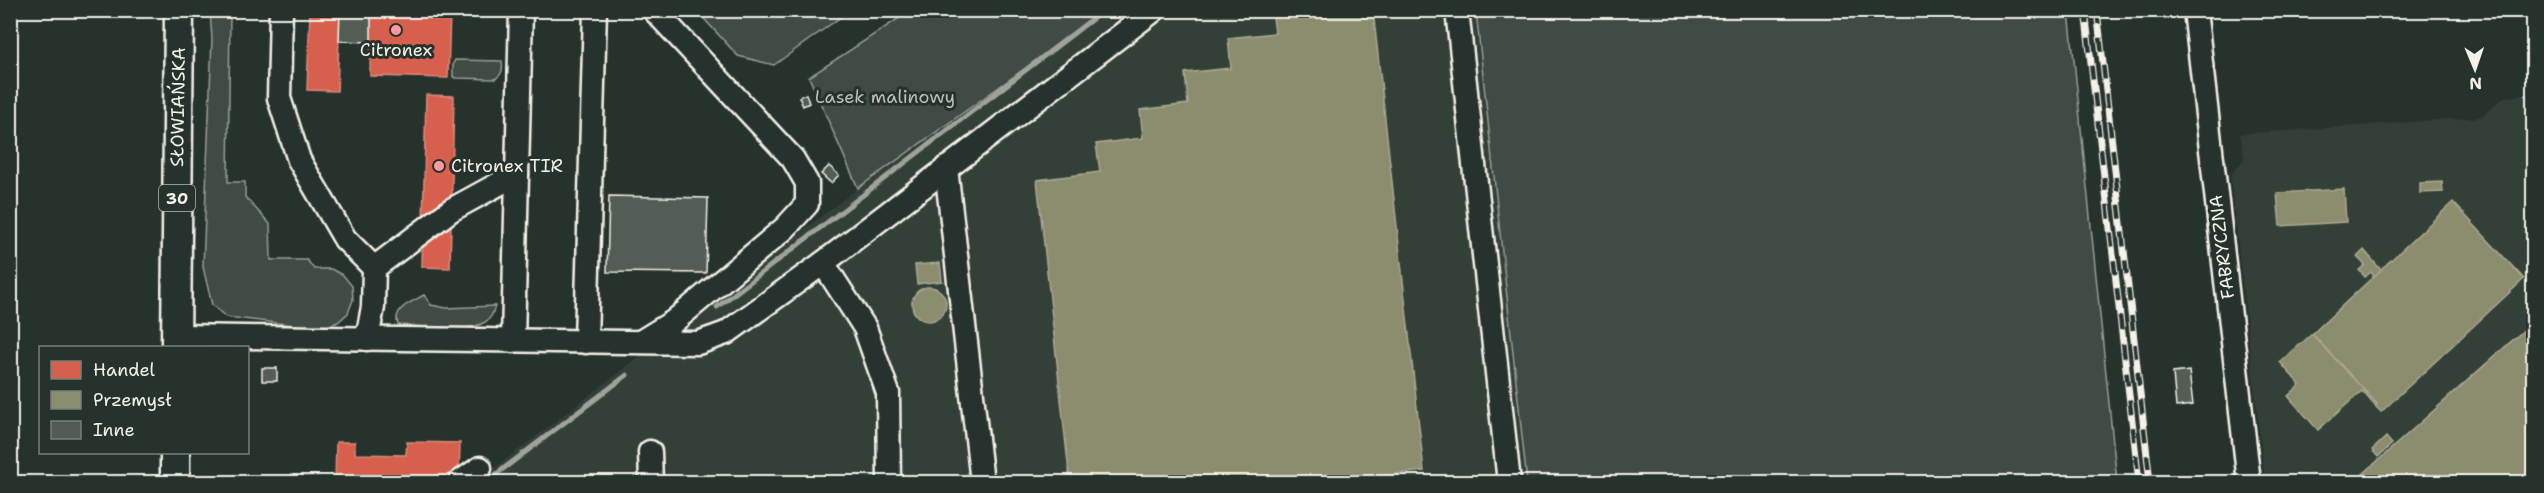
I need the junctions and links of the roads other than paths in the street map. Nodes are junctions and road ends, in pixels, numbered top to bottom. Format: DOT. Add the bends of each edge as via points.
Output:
graph roads {
  1 [pos="179,10"];
  2 [pos="281,10"];
  3 [pos="520,10"];
  4 [pos="595,10"];
  5 [pos="654,10"];
  6 [pos="1154,10"];
  7 [pos="1457,10"];
  8 [pos="2195,10"];
  9 [pos="946,168"];
  10 [pos="517,174"];
  11 [pos="823,263"];
  12 [pos="374,268"];
  13 [pos="367,339"];
  14 [pos="513,341"];
  15 [pos="642,341"];
  16 [pos="176,342"];
  17 [pos="586,342"];
  18 [pos="650,452"];
  19 [pos="175,454"];
  20 [pos="480,468"];
  21 [pos="175,483"];
  22 [pos="460,483"];
  23 [pos="651,483"];
  24 [pos="889,483"];
  25 [pos="982,483"];
  26 [pos="1509,483"];
  27 [pos="2249,483"];
  1 -- 16 [label="main road, SŁOWIAŃSKA / 30"];
  2 -- 12 [label="street" via="279,98 299,160 345,239"];
  3 -- 10 [label="street"];
  4 -- 17 [label="street"];
  5 -- 15 [label="street" via="793,159 807,183 807,204 785,228 682,315"];
  6 -- 9 [label="street"];
  7 -- 26 [label="street"];
  8 -- 27 [label="street, FABRYCZNA"];
  9 -- 11 [label="street"];
  9 -- 25 [label="street"];
  10 -- 12 [label="street" via="451,210"];
  10 -- 14 [label="street"];
  11 -- 15 [label="street" via="726,333 698,343"];
  11 -- 24 [label="street" via="866,328 888,393"];
  12 -- 13 [label="street"];
  13 -- 14 [label="street"];
  13 -- 16 [label="street"];
  14 -- 17 [label="street"];
  15 -- 17 [label="street"];
  18 -- 23 [label="street"];
  19 -- 21 [label="main road"];
  20 -- 22 [label="street"];
}
